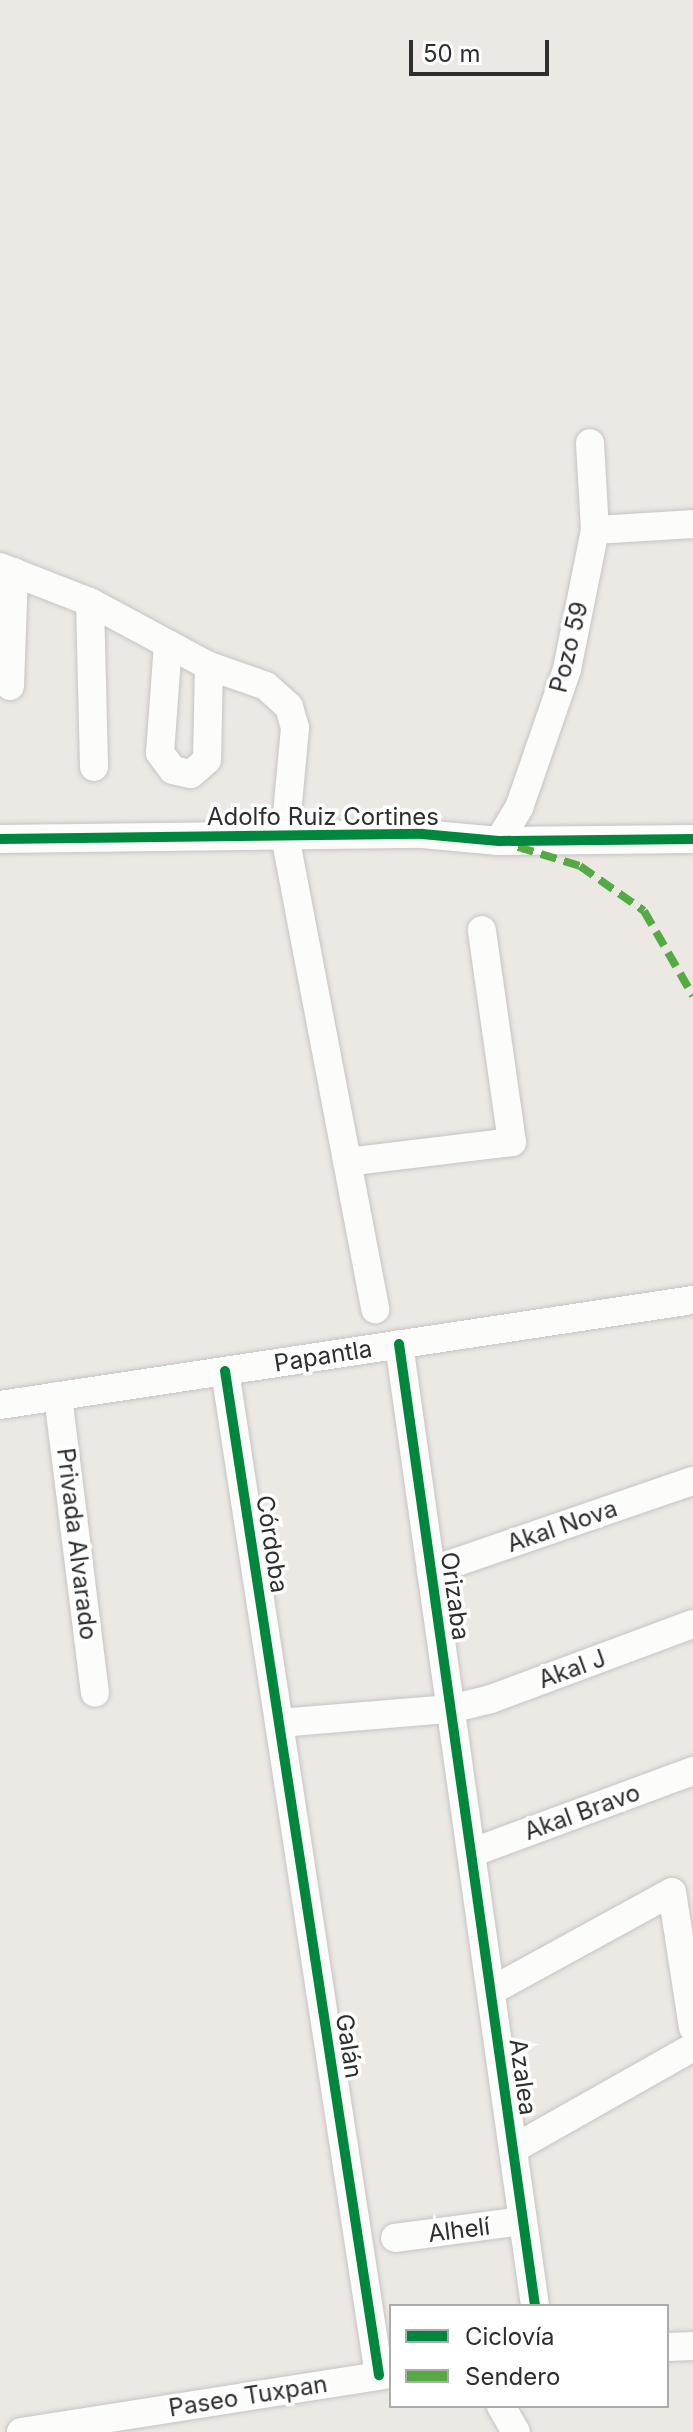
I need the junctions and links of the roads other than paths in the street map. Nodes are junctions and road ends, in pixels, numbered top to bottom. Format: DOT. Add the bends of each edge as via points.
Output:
graph roads {
  1 [pos="590,443"];
  2 [pos="693,524"];
  3 [pos="595,530"];
  4 [pos="7,570"];
  5 [pos="90,602"];
  6 [pos="168,644"];
  7 [pos="209,666"];
  8 [pos="10,686"];
  9 [pos="94,767"];
  10 [pos="285,836"];
  11 [pos="0,839"];
  12 [pos="693,839"];
  13 [pos="499,841"];
  14 [pos="482,930"];
  15 [pos="347,1162"];
  16 [pos="693,1300"];
  17 [pos="375,1310"];
  18 [pos="399,1344"];
  19 [pos="225,1371"];
  20 [pos="58,1396"];
  21 [pos="0,1405"];
  22 [pos="693,1481"];
  23 [pos="431,1571"];
  24 [pos="693,1624"];
  25 [pos="95,1693"];
  26 [pos="450,1709"];
  27 [pos="279,1723"];
  28 [pos="693,1771"];
  29 [pos="471,1853"];
  30 [pos="491,1991"];
  31 [pos="693,2027"];
  32 [pos="693,2047"];
  33 [pos="513,2149"];
  34 [pos="523,2221"];
  35 [pos="395,2238"];
  36 [pos="535,2304"];
  37 [pos="693,2346"];
  38 [pos="669,2347"];
  39 [pos="385,2374"];
  40 [pos="502,2408"];
  41 [pos="21,2432"];
  42 [pos="516,2432"];
  1 -- 3 [label="street, Pozo 59"];
  2 -- 3 [label="street"];
  3 -- 13 [label="street, Pozo 59" via="567,669 519,808"];
  4 -- 5 [label="street"];
  4 -- 8 [label="street"];
  5 -- 6 [label="street"];
  5 -- 9 [label="street"];
  6 -- 7 [label="street"];
  6 -- 7 [label="street" via="160,753 173,770 191,774 207,760"];
  7 -- 10 [label="street" via="266,686 289,707 295,728"];
  10 -- 11 [label="street, Adolfo Ruiz Cortines"];
  10 -- 13 [label="street, Adolfo Ruiz Cortines" via="422,834"];
  10 -- 15 [label="street"];
  12 -- 13 [label="street, Adolfo Ruiz Cortines"];
  14 -- 15 [label="street" via="512,1142"];
  15 -- 17 [label="street"];
  16 -- 18 [label="street, Papantla"];
  18 -- 19 [label="street, Papantla"];
  18 -- 23 [label="street, Orizaba"];
  19 -- 20 [label="street, Papantla"];
  19 -- 27 [label="street, Córdoba"];
  20 -- 21 [label="street, Papantla"];
  20 -- 25 [label="street, Privada Alvarado"];
  22 -- 23 [label="street, Akal Nova"];
  23 -- 26 [label="street, Orizaba"];
  24 -- 26 [label="street, Akal J" via="491,1699"];
  26 -- 27 [label="street, Akal J"];
  26 -- 29 [label="street, Orizaba"];
  27 -- 39 [label="street, Galán"];
  28 -- 29 [label="street, Akal Bravo"];
  29 -- 30 [label="street, Azalea"];
  30 -- 31 [label="street" via="672,1892"];
  30 -- 33 [label="street, Azalea"];
  32 -- 33 [label="street"];
  33 -- 34 [label="street, Azalea"];
  34 -- 35 [label="street, Alhelí"];
  34 -- 36 [label="street, Azalea"];
  37 -- 38 [label="street"];
  39 -- 41 [label="street, Paseo Tuxpan"];
  40 -- 42 [label="street"];
}
